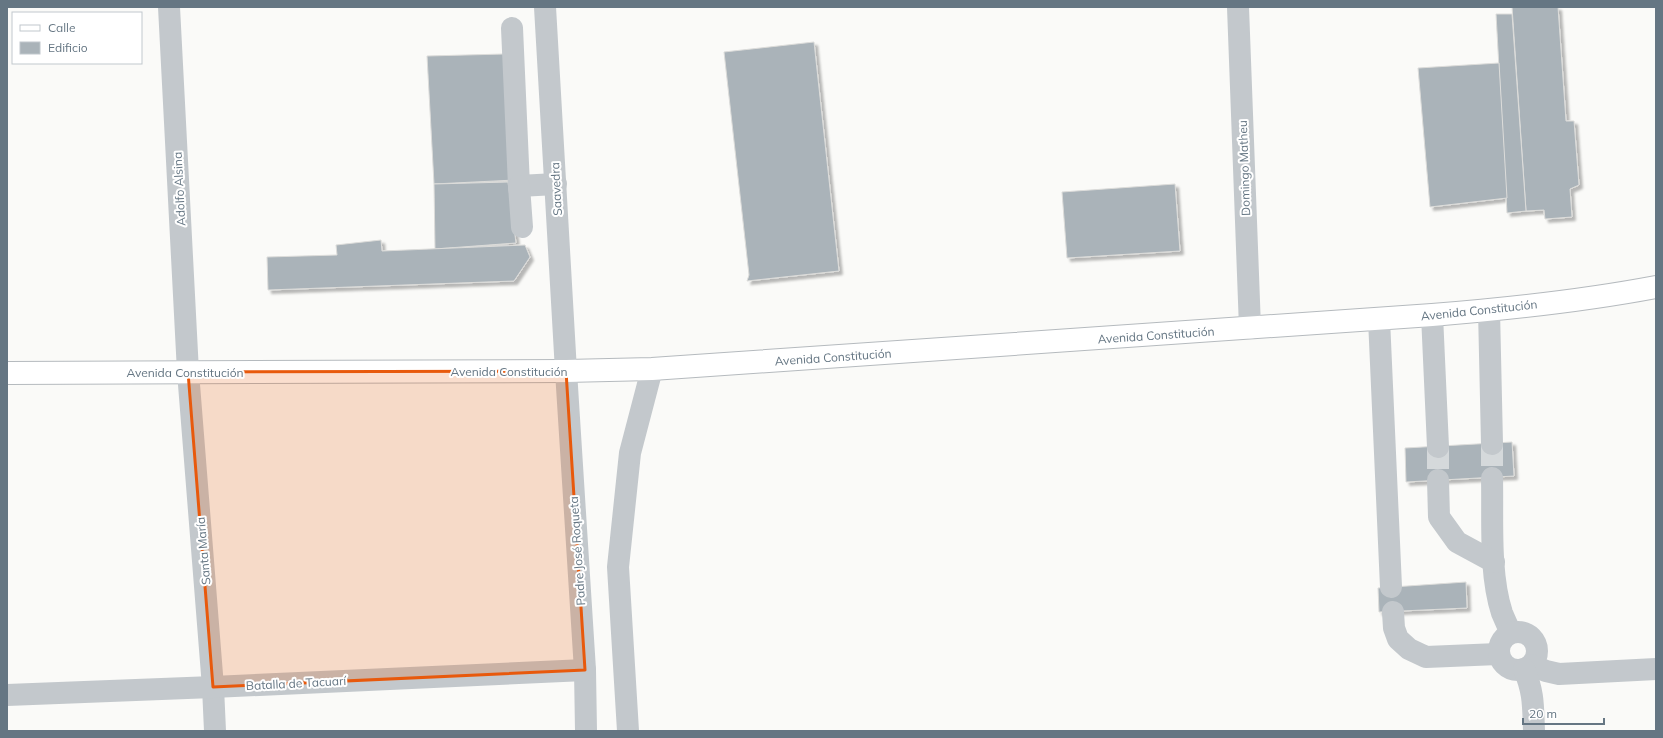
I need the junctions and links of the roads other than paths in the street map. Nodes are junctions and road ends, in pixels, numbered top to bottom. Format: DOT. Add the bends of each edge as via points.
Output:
graph roads {
  1 [pos="169,7"];
  2 [pos="545,7"];
  3 [pos="1238,7"];
  4 [pos="512,28"];
  5 [pos="556,184"];
  6 [pos="519,186"];
  7 [pos="522,227"];
  8 [pos="1656,287"];
  9 [pos="1489,310"];
  10 [pos="1432,315"];
  11 [pos="1379,319"];
  12 [pos="1250,328"];
  13 [pos="652,369"];
  14 [pos="566,371"];
  15 [pos="188,372"];
  16 [pos="7,373"];
  17 [pos="1492,444"];
  18 [pos="1438,447"];
  19 [pos="1492,478"];
  20 [pos="1438,480"];
  21 [pos="1494,562"];
  22 [pos="1391,587"];
  23 [pos="1393,612"];
  24 [pos="1511,633"];
  25 [pos="1498,654"];
  26 [pos="1528,667"];
  27 [pos="1656,668"];
  28 [pos="585,670"];
  29 [pos="213,687"];
  30 [pos="7,695"];
  31 [pos="215,731"];
  32 [pos="586,731"];
  33 [pos="628,731"];
  34 [pos="1534,731"];
  1 -- 15 [label="street, Adolfo Alsina"];
  2 -- 5 [label="street, Saavedra"];
  3 -- 12 [label="street, Domingo Matheu"];
  4 -- 6 [label="street"];
  5 -- 6 [label="street"];
  5 -- 14 [label="street, Saavedra"];
  6 -- 7 [label="street"];
  8 -- 9 [label="main road, Avenida Constitución"];
  9 -- 10 [label="main road, Avenida Constitución"];
  9 -- 17 [label="street"];
  10 -- 11 [label="main road, Avenida Constitución"];
  10 -- 18 [label="street"];
  11 -- 12 [label="main road, Avenida Constitución"];
  11 -- 22 [label="street"];
  12 -- 13 [label="main road, Avenida Constitución"];
  13 -- 14 [label="main road, Avenida Constitución"];
  13 -- 33 [label="street" via="630,453 618,567"];
  14 -- 15 [label="main road, Avenida Constitución"];
  14 -- 28 [label="street, Padre José Roqueta"];
  15 -- 16 [label="main road, Avenida Constitución"];
  15 -- 29 [label="street, Santa María"];
  19 -- 21 [label="street"];
  20 -- 21 [label="street" via="1439,517 1456,542"];
  21 -- 24 [label="street" via="1502,613"];
  23 -- 25 [label="street" via="1394,628 1398,638 1409,649 1426,657"];
  24 -- 25 [label="street" via="1499,645"];
  24 -- 26 [label="street" via="1520,632 1534,641 1536,657"];
  25 -- 26 [label="street" via="1508,668 1516,670"];
  26 -- 27 [label="street" via="1560,674"];
  26 -- 34 [label="street" via="1534,702"];
  28 -- 29 [label="street, Batalla de Tacuarí"];
  28 -- 32 [label="street, Padre José Roqueta"];
  29 -- 30 [label="street, Batalla de Tacuarí"];
  29 -- 31 [label="street, Santa María"];
}
